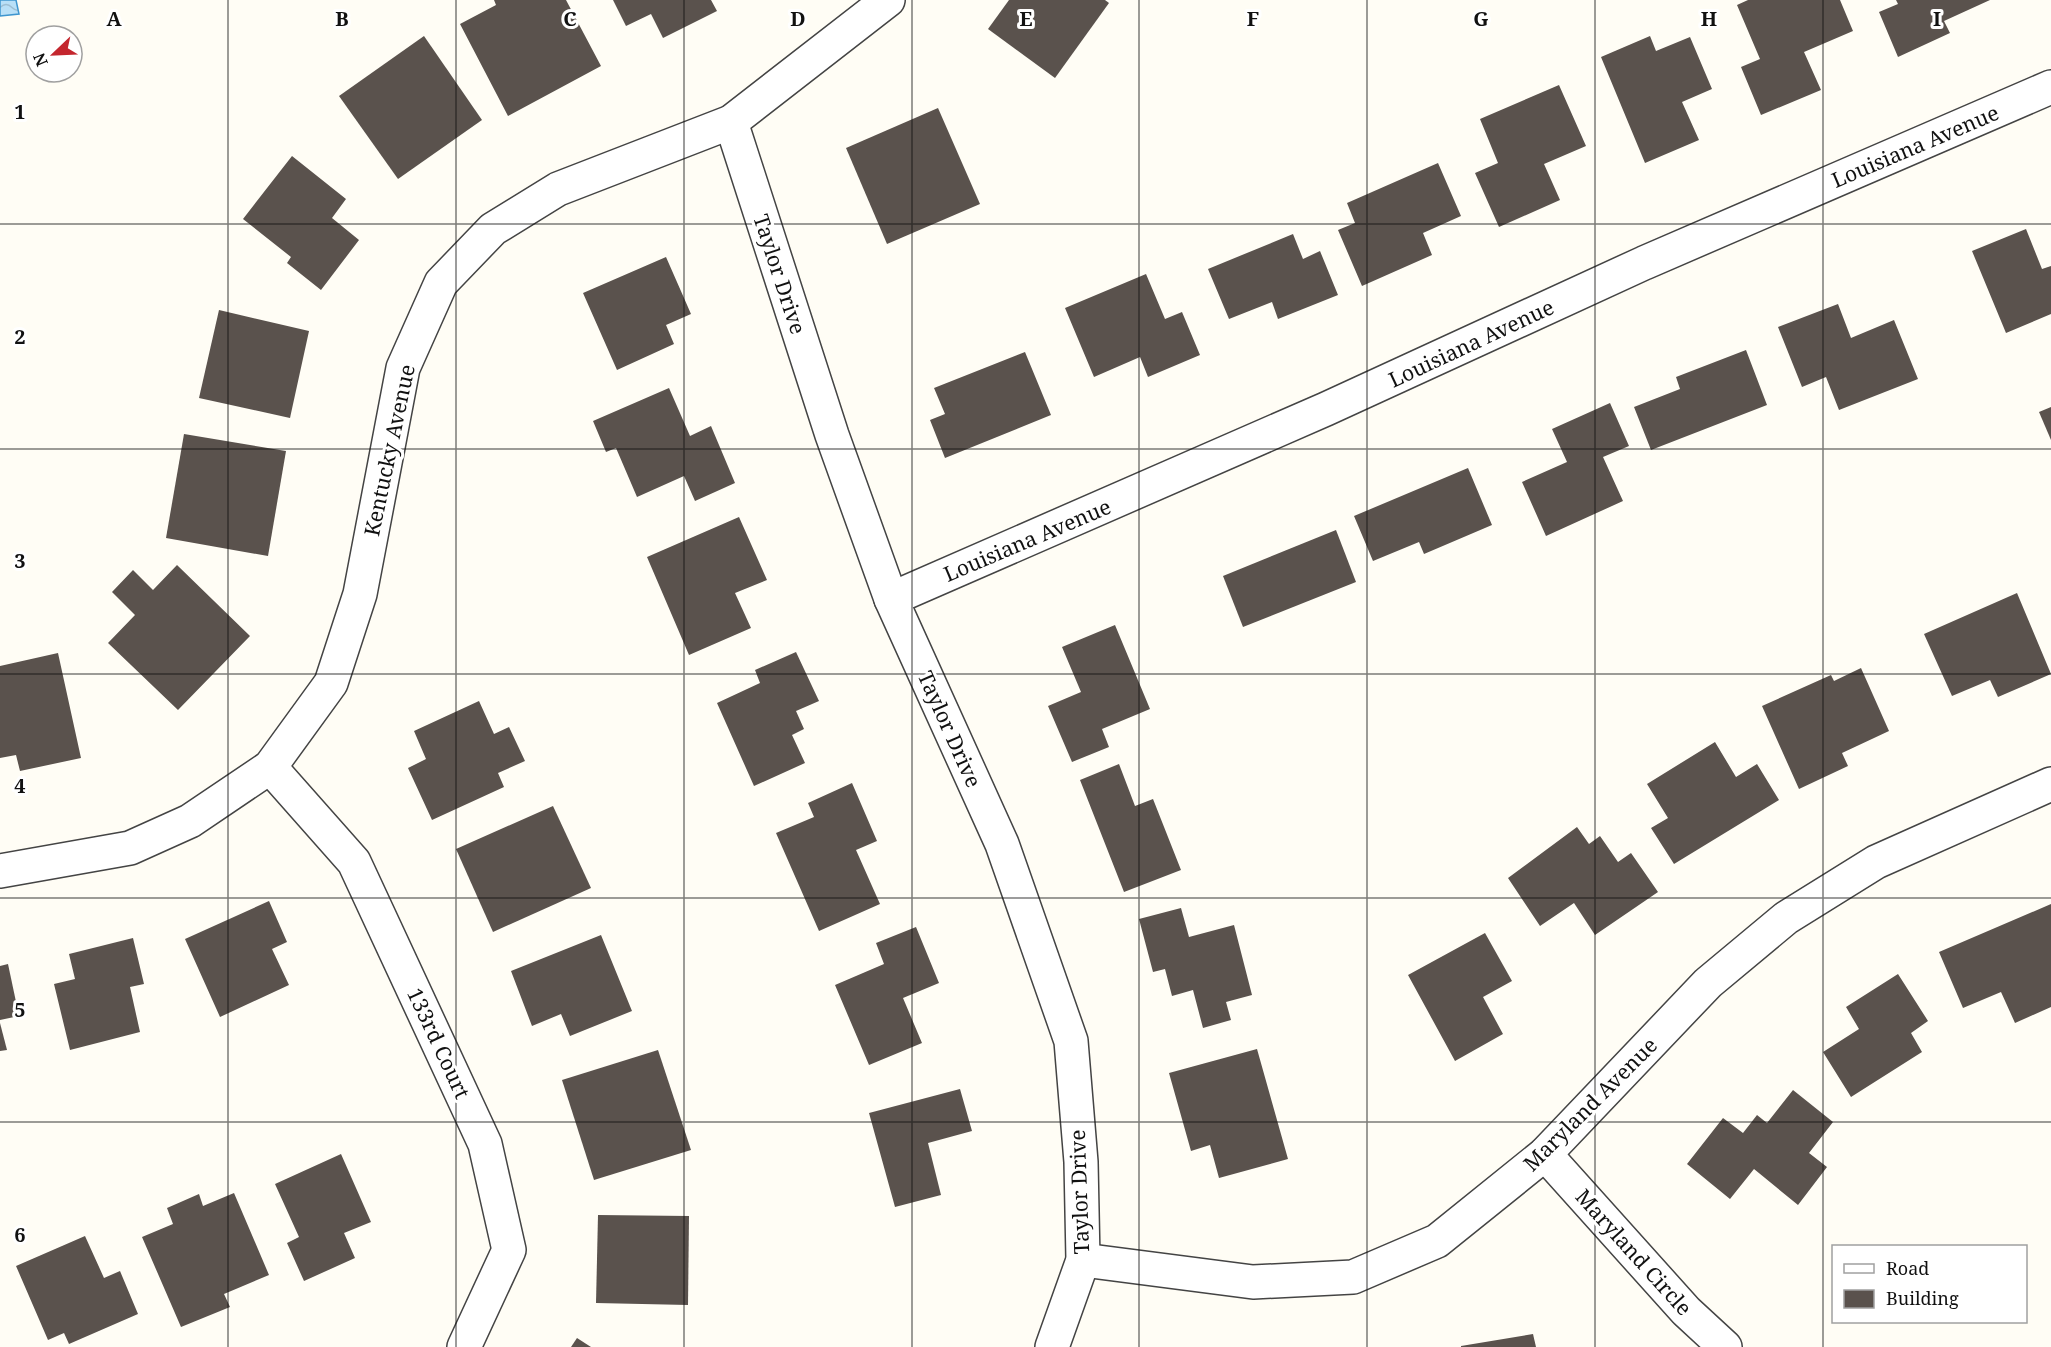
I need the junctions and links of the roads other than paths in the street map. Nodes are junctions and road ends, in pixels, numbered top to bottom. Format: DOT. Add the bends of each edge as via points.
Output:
graph roads {
  1 [pos="888,0"];
  2 [pos="2051,87"];
  3 [pos="731,122"];
  4 [pos="891,598"];
  5 [pos="270,766"];
  6 [pos="2051,784"];
  7 [pos="0,872"];
  8 [pos="1545,1154"];
  9 [pos="1083,1260"];
  10 [pos="464,1347"];
  11 [pos="1052,1347"];
  12 [pos="1725,1347"];
  1 -- 3 [label="street, Kentucky Avenue"];
  2 -- 4 [label="street, Louisiana Avenue" via="1644,264 1305,419"];
  3 -- 4 [label="street, Taylor Drive" via="832,435"];
  3 -- 5 [label="street, Kentucky Avenue" via="558,189 493,228 441,283 403,368 360,594 331,683"];
  4 -- 9 [label="street, Taylor Drive" via="1002,844 1071,1041 1081,1162"];
  5 -- 7 [label="street, Kentucky Avenue" via="190,820 130,848"];
  5 -- 10 [label="street, 133rd Court" via="354,862 485,1143 509,1250"];
  6 -- 8 [label="street, Maryland Avenue" via="1876,862 1786,918 1708,983"];
  8 -- 9 [label="street, Maryland Avenue" via="1437,1241 1353,1277 1253,1282"];
  8 -- 12 [label="street, Maryland Circle" via="1686,1311"];
  9 -- 11 [label="street, Taylor Drive"];
}
